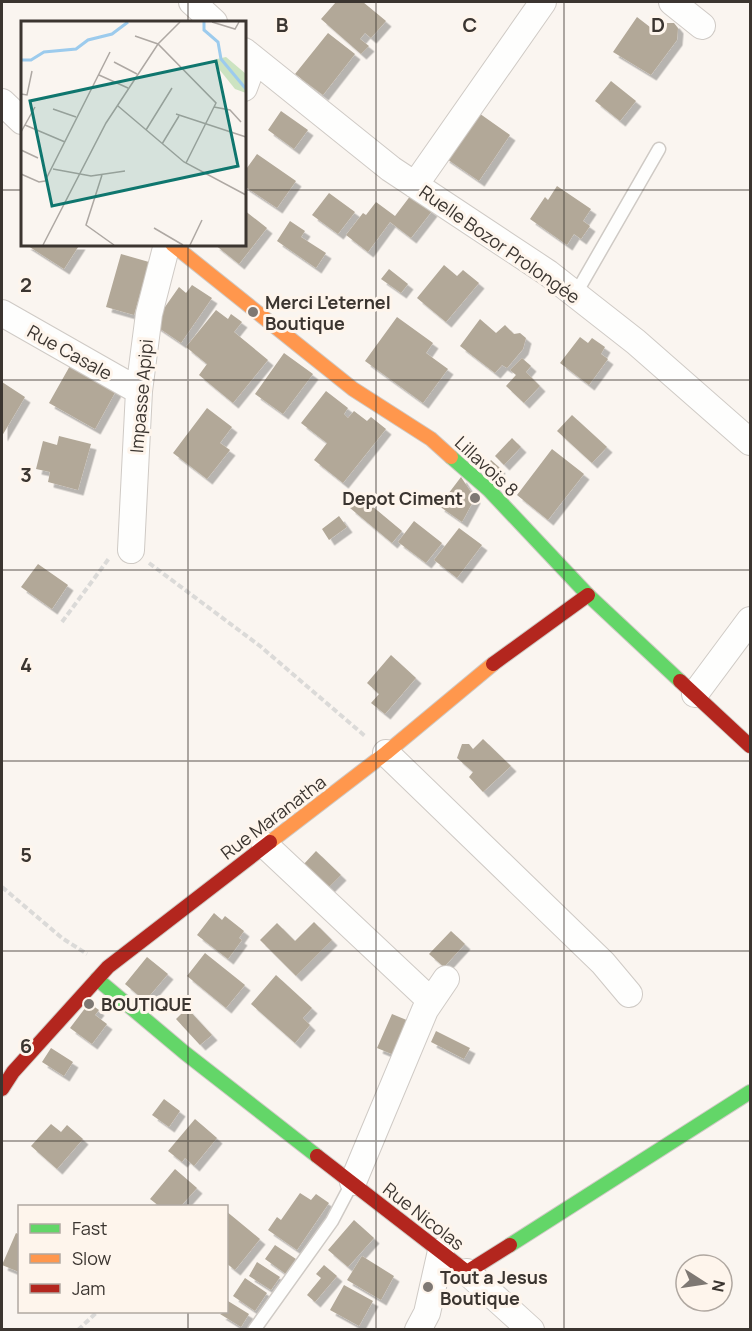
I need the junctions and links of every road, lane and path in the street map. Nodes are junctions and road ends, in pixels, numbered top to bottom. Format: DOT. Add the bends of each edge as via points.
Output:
graph roads {
  1 [pos="192,2"];
  2 [pos="543,2"];
  3 [pos="672,2"];
  4 [pos="213,21"];
  5 [pos="702,26"];
  6 [pos="249,56"];
  7 [pos="246,75"];
  8 [pos="2,102"];
  9 [pos="21,120"];
  10 [pos="659,149"];
  11 [pos="415,185"];
  12 [pos="169,246"];
  13 [pos="173,246"];
  14 [pos="575,295"];
  15 [pos="2,313"];
  16 [pos="139,391"];
  17 [pos="750,442"];
  18 [pos="131,550"];
  19 [pos="588,595"];
  20 [pos="750,620"];
  21 [pos="62,622"];
  22 [pos="695,694"];
  23 [pos="750,746"];
  24 [pos="386,753"];
  25 [pos="265,845"];
  26 [pos="2,887"];
  27 [pos="108,967"];
  28 [pos="97,978"];
  29 [pos="446,979"];
  30 [pos="629,994"];
  31 [pos="431,1001"];
  32 [pos="2,1089"];
  33 [pos="750,1092"];
  34 [pos="353,1182"];
  35 [pos="441,1251"];
  36 [pos="467,1272"];
  37 [pos="96,1313"];
  38 [pos="78,1329"];
  39 [pos="254,1329"];
  40 [pos="418,1329"];
  41 [pos="531,1329"];
  1 -- 4 [label="street"];
  2 -- 11 [label="street"];
  3 -- 5 [label="street"];
  6 -- 7 [label="street"];
  6 -- 11 [label="street, Ruelle Bozor Prolongée"];
  8 -- 9 [label="street"];
  10 -- 14 [label="lane"];
  11 -- 14 [label="street, Ruelle Bozor Prolongée"];
  12 -- 16 [label="street, Impasse Apipi" via="149,314"];
  13 -- 19 [label="street, Lillavois 8" via="353,389 431,439 489,490"];
  14 -- 17 [label="street, Ruelle Bozor Prolongée" via="714,407"];
  15 -- 16 [label="street, Rue Casale"];
  16 -- 18 [label="street, Impasse Apipi"];
  18 -- 21 [label="path" via="115,550"];
  18 -- 24 [label="path" via="260,646"];
  19 -- 22 [label="street, Lillavois 8"];
  19 -- 24 [label="street, Rue Maranatha" via="477,676"];
  20 -- 22 [label="street"];
  22 -- 23 [label="street, Lillavois 8"];
  24 -- 25 [label="street, Rue Maranatha"];
  24 -- 30 [label="street" via="603,963"];
  25 -- 27 [label="street, Rue Maranatha"];
  25 -- 31 [label="street"];
  26 -- 27 [label="path" via="62,938"];
  27 -- 28 [label="street, Rue Maranatha"];
  28 -- 32 [label="street, Rue Maranatha"];
  28 -- 34 [label="street, Rue Nicolas" via="185,1053"];
  29 -- 31 [label="street"];
  31 -- 34 [label="street"];
  33 -- 36 [label="street, Rue Nicolas"];
  34 -- 35 [label="street, Rue Nicolas"];
  34 -- 39 [label="lane" via="332,1221"];
  35 -- 36 [label="street, Rue Nicolas"];
  35 -- 40 [label="street" via="427,1313"];
  36 -- 41 [label="street"];
  37 -- 38 [label="path"];
}
